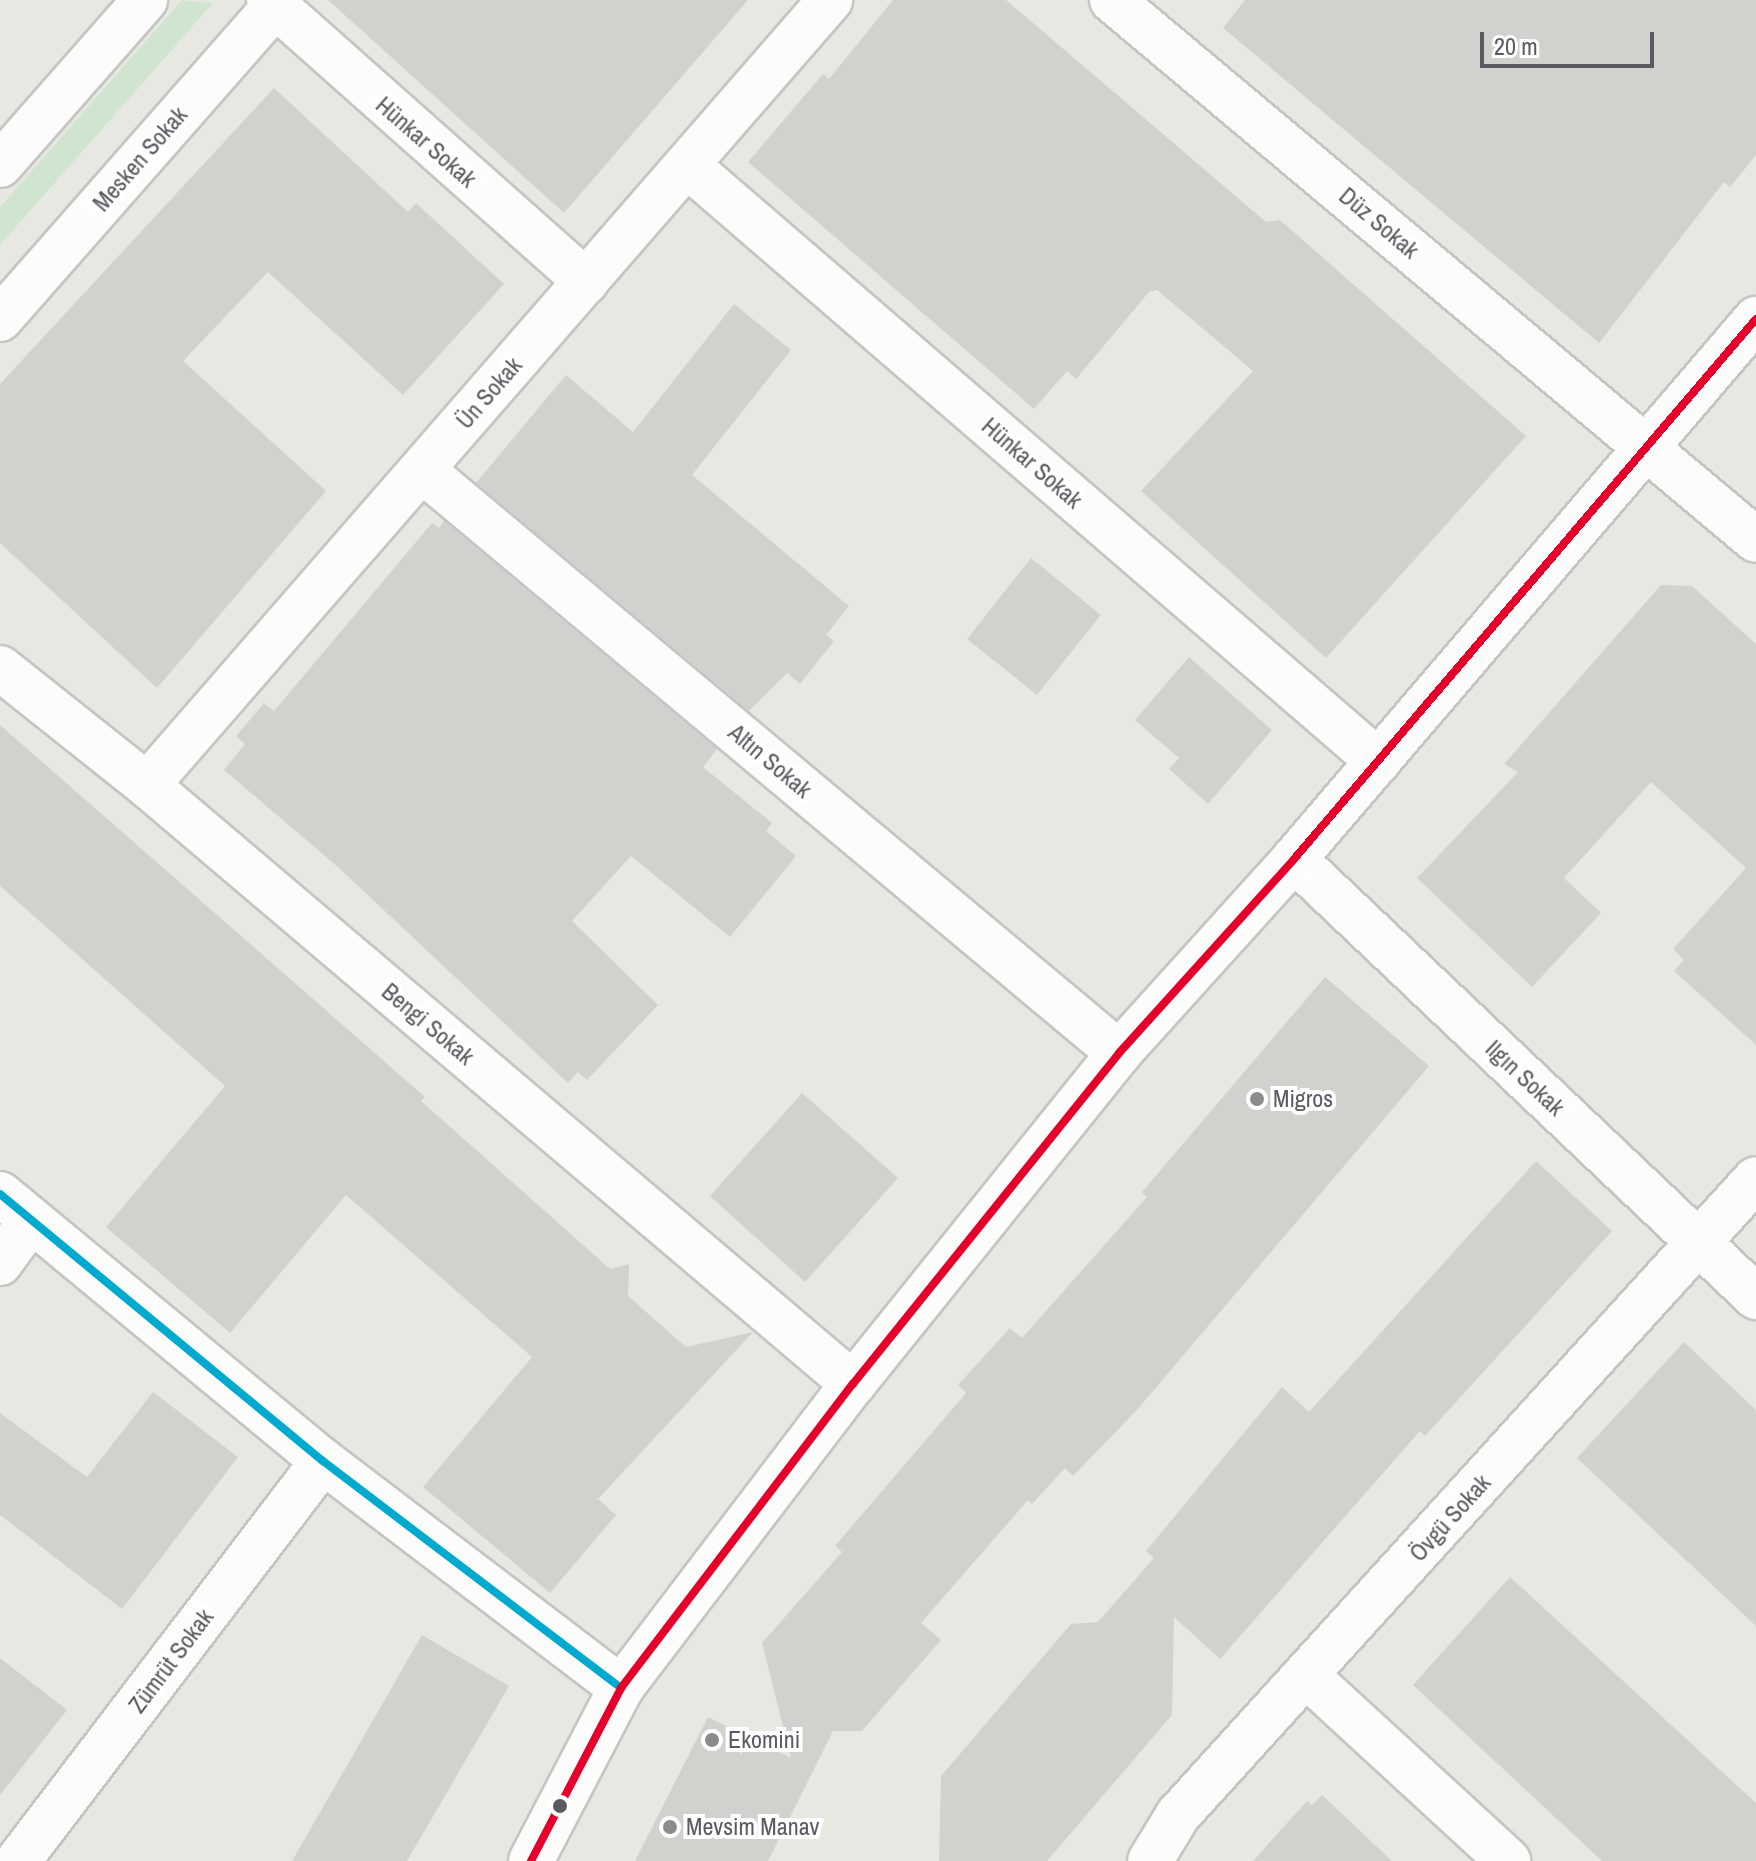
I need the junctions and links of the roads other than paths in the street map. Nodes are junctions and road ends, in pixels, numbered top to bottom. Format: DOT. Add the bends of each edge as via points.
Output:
graph roads {
  1 [pos="145,0"];
  2 [pos="830,0"];
  3 [pos="1112,0"];
  4 [pos="274,3"];
  5 [pos="0,165"];
  6 [pos="687,165"];
  7 [pos="586,281"];
  8 [pos="0,319"];
  9 [pos="1756,319"];
  10 [pos="1647,446"];
  11 [pos="422,470"];
  12 [pos="1756,540"];
  13 [pos="0,668"];
  14 [pos="1378,761"];
  15 [pos="147,785"];
  16 [pos="1294,859"];
  17 [pos="1119,1053"];
  18 [pos="1756,1179"];
  19 [pos="16,1207"];
  20 [pos="1700,1244"];
  21 [pos="0,1263"];
  22 [pos="1756,1297"];
  23 [pos="853,1384"];
  24 [pos="323,1461"];
  25 [pos="1306,1675"];
  26 [pos="621,1688"];
  27 [pos="18,1861"];
  28 [pos="531,1861"];
  29 [pos="1150,1861"];
  30 [pos="1508,1861"];
  1 -- 5 [label="street"];
  2 -- 6 [label="street, Ün Sokak"];
  3 -- 10 [label="street, Düz Sokak"];
  4 -- 7 [label="street, Hünkar Sokak"];
  4 -- 8 [label="street, Mesken Sokak"];
  6 -- 7 [label="street, Ün Sokak"];
  6 -- 14 [label="street, Hünkar Sokak"];
  7 -- 11 [label="street, Ün Sokak"];
  9 -- 10 [label="street"];
  10 -- 12 [label="street, Düz Sokak"];
  10 -- 14 [label="street"];
  11 -- 15 [label="street, Ün Sokak"];
  11 -- 17 [label="street, Altın Sokak"];
  13 -- 15 [label="street, Bengi Sokak"];
  14 -- 16 [label="street"];
  15 -- 23 [label="street, Bengi Sokak"];
  16 -- 17 [label="street"];
  16 -- 20 [label="street, Ilgın Sokak"];
  17 -- 23 [label="street"];
  18 -- 20 [label="street, Övgü Sokak"];
  19 -- 21 [label="street"];
  19 -- 24 [label="street"];
  20 -- 22 [label="street, Ilgın Sokak"];
  20 -- 25 [label="street, Övgü Sokak"];
  23 -- 26 [label="street"];
  24 -- 26 [label="street"];
  24 -- 27 [label="street, Zümrüt Sokak"];
  25 -- 29 [label="street, Övgü Sokak" via="1178,1815"];
  25 -- 30 [label="street"];
  26 -- 28 [label="street"];
}
